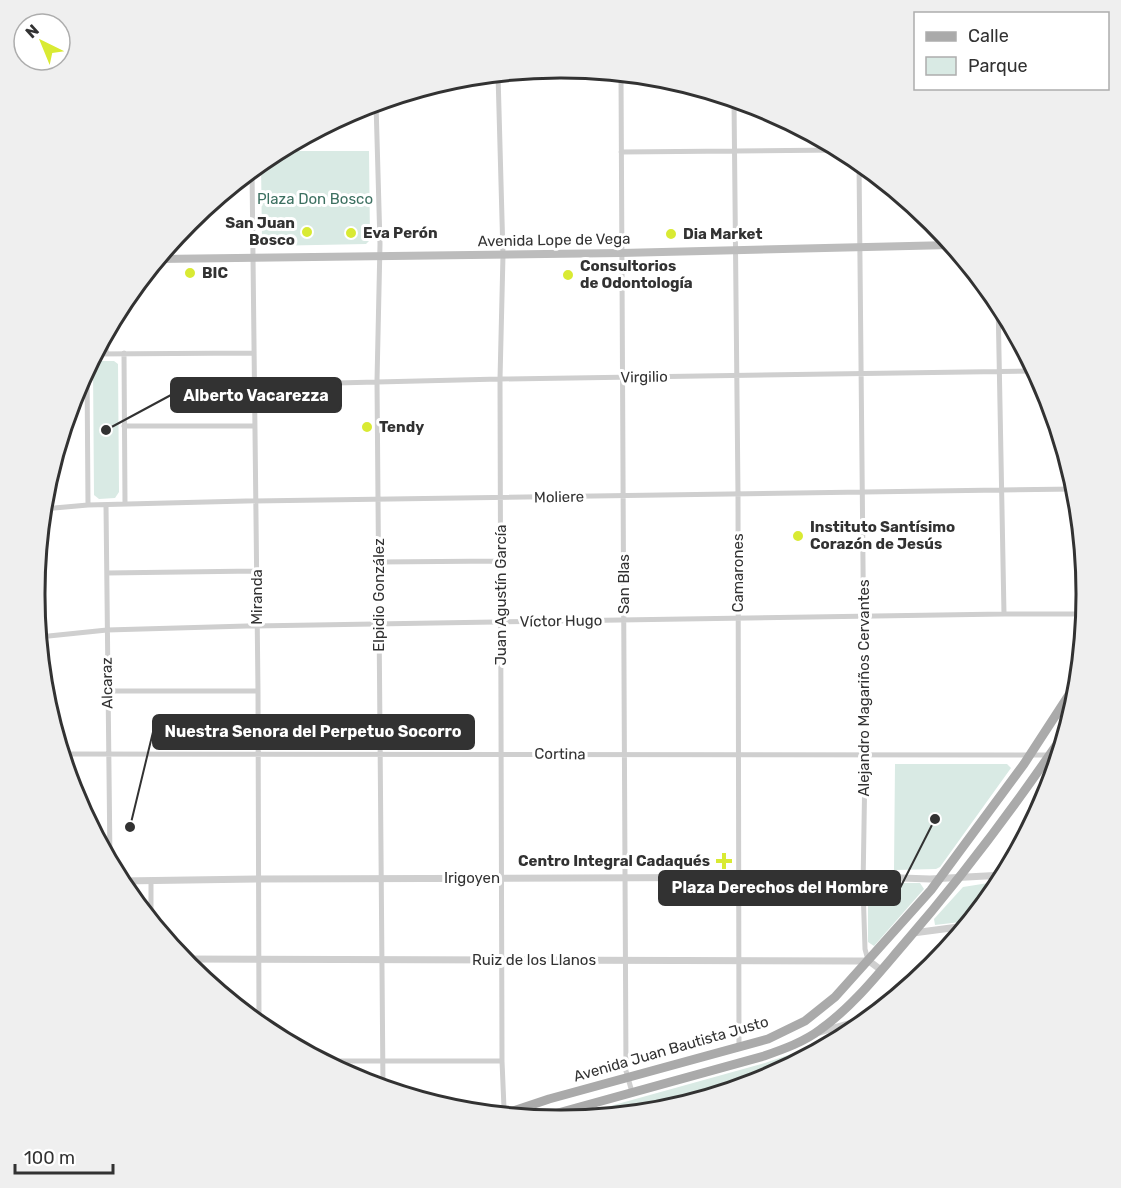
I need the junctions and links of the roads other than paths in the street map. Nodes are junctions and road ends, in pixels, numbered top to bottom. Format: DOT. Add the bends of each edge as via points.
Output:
graph roads {
  1 [pos="621,82"];
  2 [pos="498,83"];
  3 [pos="734,109"];
  4 [pos="376,113"];
  5 [pos="822,150"];
  6 [pos="621,152"];
  7 [pos="735,152"];
  8 [pos="859,174"];
  9 [pos="252,181"];
  10 [pos="939,244"];
  11 [pos="860,246"];
  12 [pos="735,250"];
  13 [pos="621,253"];
  14 [pos="503,255"];
  15 [pos="380,257"];
  16 [pos="169,259"];
  17 [pos="252,259"];
  18 [pos="998,322"];
  19 [pos="106,353"];
  20 [pos="124,353"];
  21 [pos="253,353"];
  22 [pos="1025,371"];
  23 [pos="999,372"];
  24 [pos="862,374"];
  25 [pos="737,376"];
  26 [pos="622,378"];
  27 [pos="500,379"];
  28 [pos="376,381"];
  29 [pos="254,385"];
  30 [pos="87,390"];
  31 [pos="124,426"];
  32 [pos="254,426"];
  33 [pos="1065,489"];
  34 [pos="1002,491"];
  35 [pos="863,493"];
  36 [pos="738,495"];
  37 [pos="624,496"];
  38 [pos="501,498"];
  39 [pos="378,500"];
  40 [pos="255,501"];
  41 [pos="125,504"];
  42 [pos="88,505"];
  43 [pos="106,505"];
  44 [pos="52,508"];
  45 [pos="501,561"];
  46 [pos="378,562"];
  47 [pos="257,571"];
  48 [pos="107,573"];
  49 [pos="1004,614"];
  50 [pos="1075,614"];
  51 [pos="863,617"];
  52 [pos="738,618"];
  53 [pos="624,620"];
  54 [pos="502,621"];
  55 [pos="379,624"];
  56 [pos="257,626"];
  57 [pos="107,630"];
  58 [pos="47,636"];
  59 [pos="108,691"];
  60 [pos="258,691"];
  61 [pos="1064,702"];
  62 [pos="108,753"];
  63 [pos="257,753"];
  64 [pos="70,754"];
  65 [pos="501,754"];
  66 [pos="624,755"];
  67 [pos="739,755"];
  68 [pos="864,755"];
  69 [pos="1050,755"];
  70 [pos="379,756"];
  71 [pos="1029,756"];
  72 [pos="1048,763"];
  73 [pos="110,844"];
  74 [pos="992,876"];
  75 [pos="961,877"];
  76 [pos="501,878"];
  77 [pos="624,878"];
  78 [pos="739,878"];
  79 [pos="864,878"];
  80 [pos="941,878"];
  81 [pos="257,879"];
  82 [pos="381,879"];
  83 [pos="151,880"];
  84 [pos="132,881"];
  85 [pos="151,907"];
  86 [pos="953,928"];
  87 [pos="913,933"];
  88 [pos="196,959"];
  89 [pos="381,959"];
  90 [pos="626,959"];
  91 [pos="258,960"];
  92 [pos="502,960"];
  93 [pos="740,960"];
  94 [pos="869,961"];
  95 [pos="881,970"];
  96 [pos="259,1012"];
  97 [pos="842,1026"];
  98 [pos="814,1034"];
  99 [pos="739,1047"];
  100 [pos="344,1061"];
  101 [pos="382,1061"];
  102 [pos="502,1061"];
  103 [pos="382,1077"];
  104 [pos="628,1078"];
  105 [pos="632,1092"];
  106 [pos="504,1106"];
  107 [pos="524,1108"];
  108 [pos="570,1109"];
  1 -- 6 [label="street, San Blas"];
  2 -- 14 [label="street, Juan Agustín García"];
  3 -- 7 [label="street, Camarones"];
  4 -- 15 [label="street, Elpidio González"];
  5 -- 7 [label="street"];
  6 -- 7 [label="street"];
  6 -- 13 [label="street, San Blas"];
  7 -- 12 [label="street, Camarones"];
  8 -- 11 [label="street, Alejandro Magariños Cervantes"];
  9 -- 17 [label="street, Miranda"];
  10 -- 11 [label="main road, Avenida Lope de Vega"];
  11 -- 12 [label="main road, Avenida Lope de Vega"];
  11 -- 24 [label="street, Alejandro Magariños Cervantes"];
  12 -- 13 [label="main road, Avenida Lope de Vega"];
  12 -- 25 [label="street, Camarones"];
  13 -- 14 [label="main road, Avenida Lope de Vega"];
  13 -- 26 [label="street, San Blas"];
  14 -- 15 [label="main road, Avenida Lope de Vega"];
  14 -- 27 [label="street, Juan Agustín García"];
  15 -- 17 [label="main road, Avenida Lope de Vega"];
  15 -- 28 [label="street, Elpidio González"];
  16 -- 17 [label="main road, Avenida Lope de Vega"];
  17 -- 21 [label="street, Miranda"];
  18 -- 23 [label="street"];
  19 -- 20 [label="street"];
  20 -- 21 [label="street"];
  20 -- 31 [label="street"];
  21 -- 29 [label="street, Miranda"];
  22 -- 23 [label="street, Virgilio"];
  23 -- 24 [label="street, Virgilio"];
  23 -- 34 [label="street"];
  24 -- 25 [label="street, Virgilio"];
  24 -- 35 [label="street, Alejandro Magariños Cervantes"];
  25 -- 26 [label="street, Virgilio"];
  25 -- 36 [label="street, Camarones"];
  26 -- 27 [label="street, Virgilio"];
  26 -- 37 [label="street, San Blas"];
  27 -- 28 [label="street, Virgilio"];
  27 -- 38 [label="street, Juan Agustín García"];
  28 -- 29 [label="street, Virgilio"];
  28 -- 39 [label="street, Elpidio González"];
  29 -- 32 [label="street, Miranda"];
  30 -- 42 [label="street"];
  31 -- 32 [label="street"];
  31 -- 41 [label="street"];
  32 -- 40 [label="street, Miranda"];
  33 -- 34 [label="street, Moliere"];
  34 -- 35 [label="street, Moliere"];
  34 -- 49 [label="street"];
  35 -- 36 [label="street, Moliere"];
  35 -- 51 [label="street, Alejandro Magariños Cervantes"];
  36 -- 37 [label="street, Moliere"];
  36 -- 52 [label="street, Camarones"];
  37 -- 38 [label="street, Moliere"];
  37 -- 53 [label="street, San Blas"];
  38 -- 39 [label="street, Moliere"];
  38 -- 45 [label="street, Juan Agustín García"];
  39 -- 40 [label="street, Moliere"];
  39 -- 46 [label="street, Elpidio González"];
  40 -- 41 [label="street, Moliere"];
  40 -- 47 [label="street, Miranda"];
  41 -- 43 [label="street, Moliere"];
  42 -- 43 [label="street, Moliere"];
  42 -- 44 [label="street, Moliere"];
  43 -- 48 [label="street, Alcaraz"];
  45 -- 46 [label="street"];
  45 -- 54 [label="street, Juan Agustín García"];
  46 -- 55 [label="street, Elpidio González"];
  47 -- 48 [label="street"];
  47 -- 56 [label="street, Miranda"];
  48 -- 57 [label="street, Alcaraz"];
  49 -- 50 [label="street, Víctor Hugo"];
  49 -- 51 [label="street, Víctor Hugo"];
  51 -- 52 [label="street, Víctor Hugo"];
  51 -- 68 [label="street, Alejandro Magariños Cervantes"];
  52 -- 53 [label="street, Víctor Hugo"];
  52 -- 67 [label="street, Camarones"];
  53 -- 54 [label="street, Víctor Hugo"];
  53 -- 66 [label="street, San Blas"];
  54 -- 55 [label="street, Víctor Hugo"];
  54 -- 65 [label="street, Juan Agustín García"];
  55 -- 56 [label="street, Víctor Hugo"];
  55 -- 70 [label="street, Elpidio González"];
  56 -- 57 [label="street, Víctor Hugo"];
  56 -- 60 [label="street, Miranda"];
  57 -- 58 [label="street, Víctor Hugo"];
  57 -- 59 [label="street, Alcaraz"];
  59 -- 60 [label="street"];
  59 -- 62 [label="street, Alcaraz"];
  60 -- 63 [label="street, Miranda"];
  61 -- 71 [label="main road, Avenida Juan Bautista Justo"];
  62 -- 63 [label="street, Cortina"];
  62 -- 64 [label="street, Cortina"];
  62 -- 73 [label="street, Alcaraz"];
  63 -- 70 [label="street, Cortina"];
  63 -- 81 [label="street, Miranda"];
  65 -- 66 [label="street, Cortina"];
  65 -- 70 [label="street, Cortina"];
  65 -- 76 [label="street, Juan Agustín García"];
  66 -- 67 [label="street, Cortina"];
  66 -- 77 [label="street, San Blas"];
  67 -- 68 [label="street, Cortina"];
  67 -- 78 [label="street, Camarones"];
  68 -- 71 [label="street, Cortina"];
  68 -- 79 [label="street, Alejandro Magariños Cervantes"];
  69 -- 71 [label="street, Cortina"];
  70 -- 82 [label="street, Elpidio González"];
  71 -- 80 [label="main road, Avenida Juan Bautista Justo"];
  72 -- 75 [label="main road, Avenida Juan Bautista Justo"];
  74 -- 75 [label="street, Irigoyen"];
  75 -- 80 [label="street, Irigoyen"];
  75 -- 87 [label="main road, Avenida Juan Bautista Justo"];
  76 -- 77 [label="street, Irigoyen"];
  76 -- 82 [label="street, Irigoyen"];
  76 -- 92 [label="street, Juan Agustín García"];
  77 -- 78 [label="street, Irigoyen"];
  77 -- 90 [label="street, San Blas"];
  78 -- 79 [label="street, Irigoyen"];
  78 -- 93 [label="street, Camarones"];
  79 -- 80 [label="street, Irigoyen"];
  79 -- 94 [label="street, Alejandro Magariños Cervantes"];
  80 -- 94 [label="main road, Avenida Juan Bautista Justo"];
  81 -- 82 [label="street, Irigoyen"];
  81 -- 83 [label="street, Irigoyen"];
  81 -- 91 [label="street, Miranda"];
  82 -- 89 [label="street, Elpidio González"];
  83 -- 84 [label="street, Irigoyen"];
  83 -- 85 [label="street"];
  86 -- 87 [label="street"];
  87 -- 95 [label="main road, Avenida Juan Bautista Justo"];
  88 -- 91 [label="street, Ruiz de los Llanos"];
  89 -- 91 [label="street, Ruiz de los Llanos"];
  89 -- 92 [label="street, Ruiz de los Llanos"];
  89 -- 101 [label="street, Elpidio González"];
  90 -- 92 [label="street, Ruiz de los Llanos"];
  90 -- 93 [label="street, Ruiz de los Llanos"];
  90 -- 104 [label="street, San Blas"];
  91 -- 96 [label="street, Miranda"];
  92 -- 102 [label="street, Juan Agustín García"];
  93 -- 94 [label="street, Ruiz de los Llanos"];
  93 -- 99 [label="street, Camarones"];
  94 -- 95 [label="street"];
  94 -- 99 [label="main road, Avenida Juan Bautista Justo" via="835,997 805,1021 776,1036"];
  95 -- 98 [label="main road, Avenida Juan Bautista Justo" via="847,1007"];
  97 -- 98 [label="street"];
  98 -- 105 [label="main road, Avenida Juan Bautista Justo" via="764,1056"];
  99 -- 104 [label="main road, Avenida Juan Bautista Justo"];
  100 -- 101 [label="street"];
  101 -- 102 [label="street"];
  101 -- 103 [label="street, Elpidio González"];
  102 -- 106 [label="street, Juan Agustín García"];
  104 -- 105 [label="street, San Blas"];
  104 -- 107 [label="main road, Avenida Juan Bautista Justo"];
  105 -- 108 [label="main road, Avenida Juan Bautista Justo"];
}
